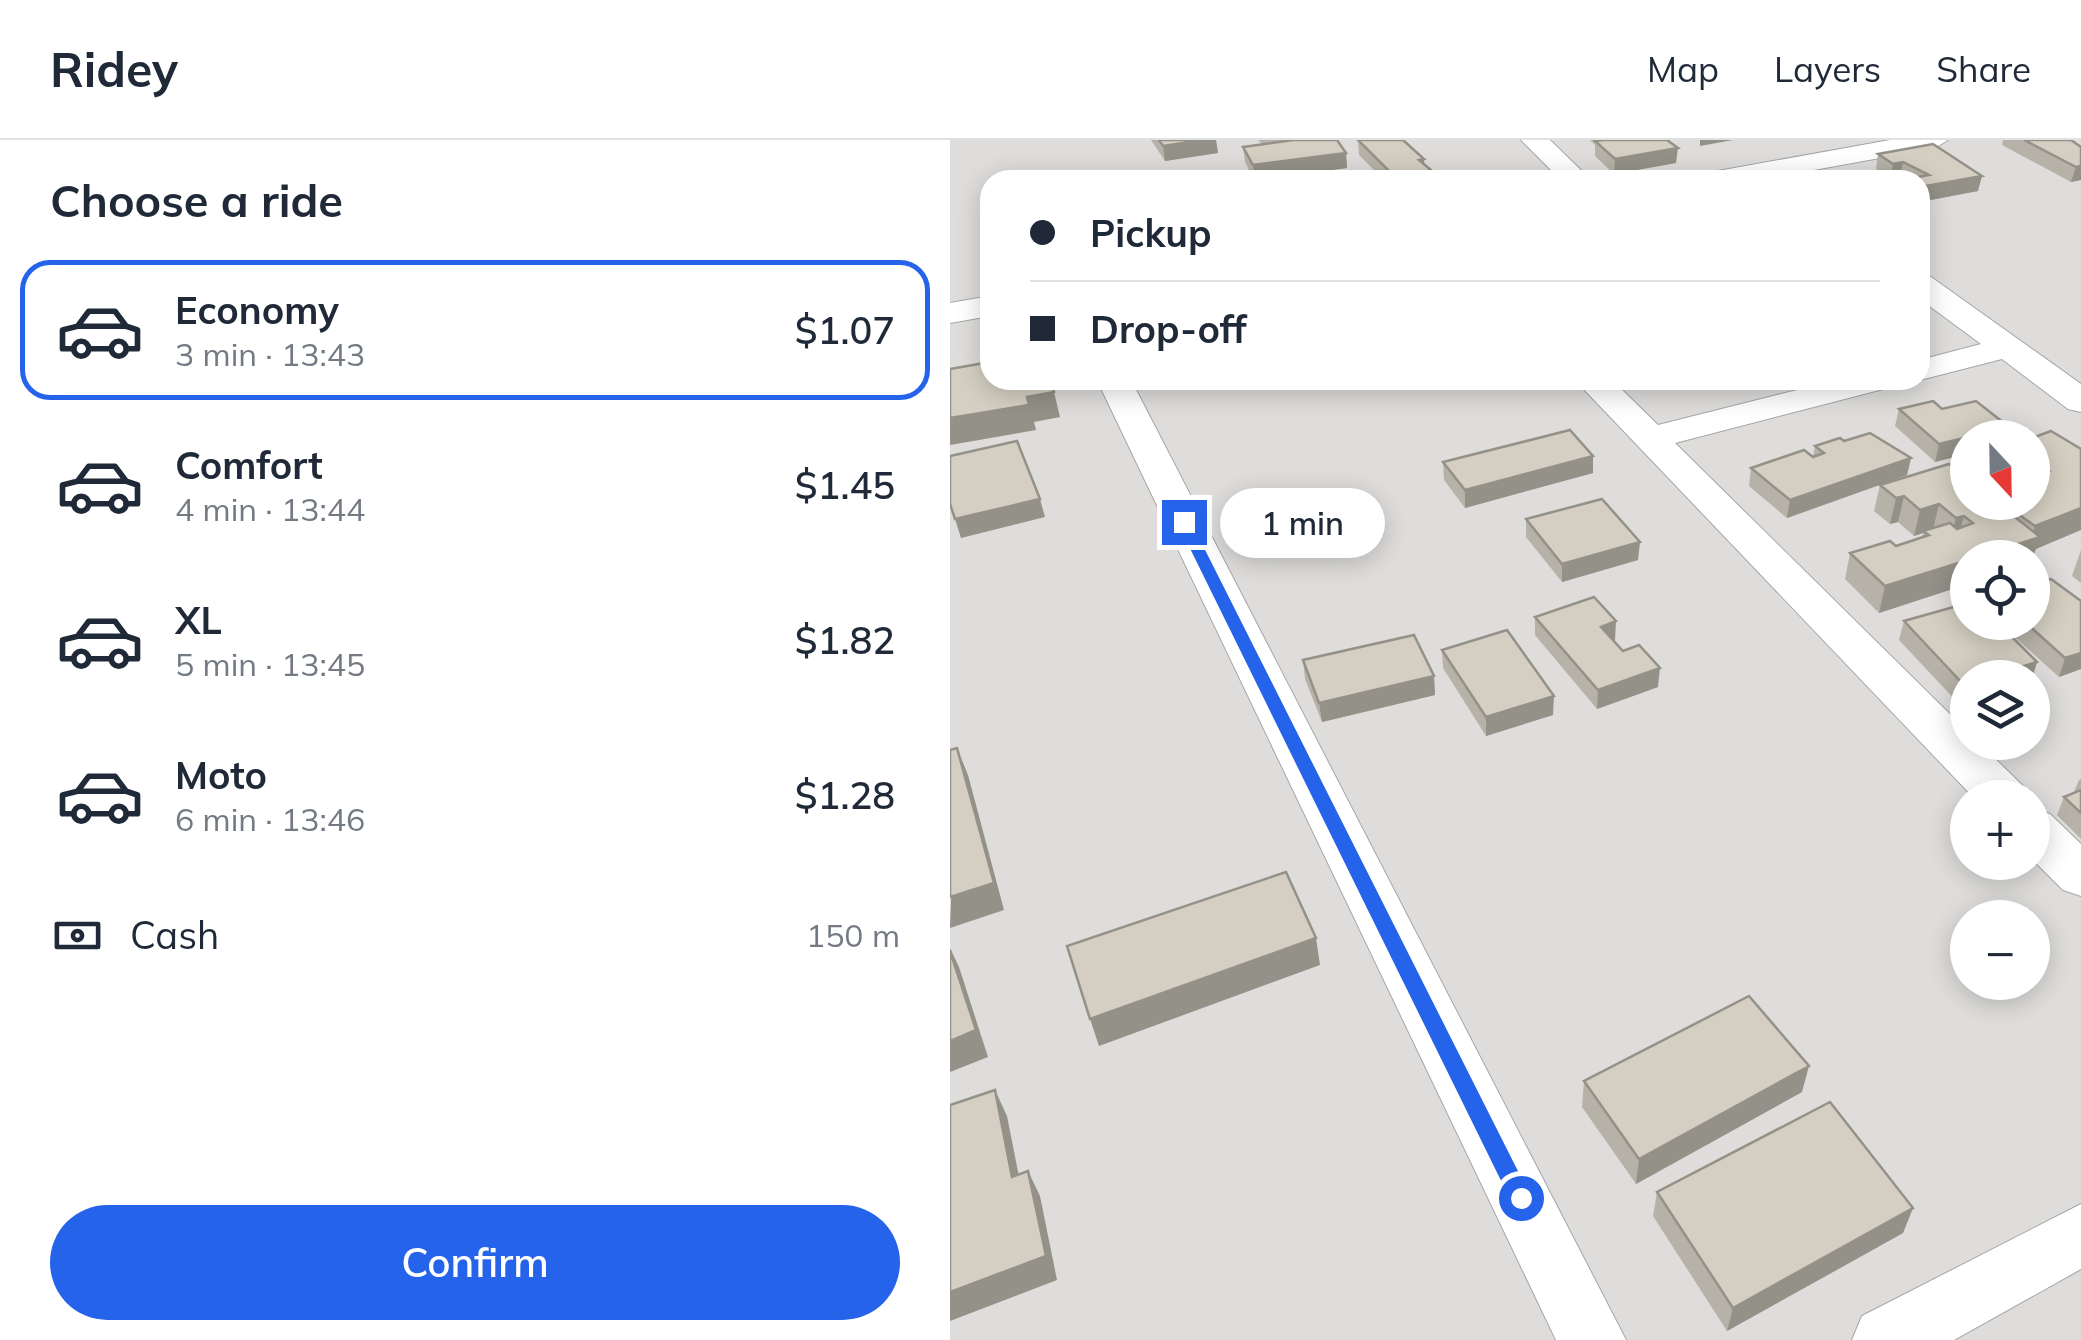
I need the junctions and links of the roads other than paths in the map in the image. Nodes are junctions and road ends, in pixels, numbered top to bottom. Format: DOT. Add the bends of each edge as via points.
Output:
graph roads {
  1 [pos="1534,140"];
  2 [pos="1935,140"];
  3 [pos="1566,170"];
  4 [pos="1803,170"];
  5 [pos="1930,292"];
  6 [pos="980,308"];
  7 [pos="950,312"];
  8 [pos="2004,348"];
  9 [pos="1930,367"];
  10 [pos="1119,390"];
  11 [pos="1602,390"];
  12 [pos="1840,390"];
  13 [pos="2081,401"];
  14 [pos="1651,438"];
  15 [pos="1986,780"];
  16 [pos="2050,844"];
  17 [pos="2081,876"];
  18 [pos="2081,1235"];
  19 [pos="1592,1340"];
  20 [pos="1886,1340"];
  1 -- 3 [label="street"];
  2 -- 4 [label="street"];
  5 -- 8 [label="street"];
  6 -- 7 [label="street"];
  8 -- 9 [label="street"];
  8 -- 13 [label="street"];
  10 -- 19 [label="street"];
  11 -- 14 [label="street"];
  12 -- 14 [label="street"];
  14 -- 15 [label="street"];
  16 -- 17 [label="street"];
  18 -- 20 [label="street"];
}
